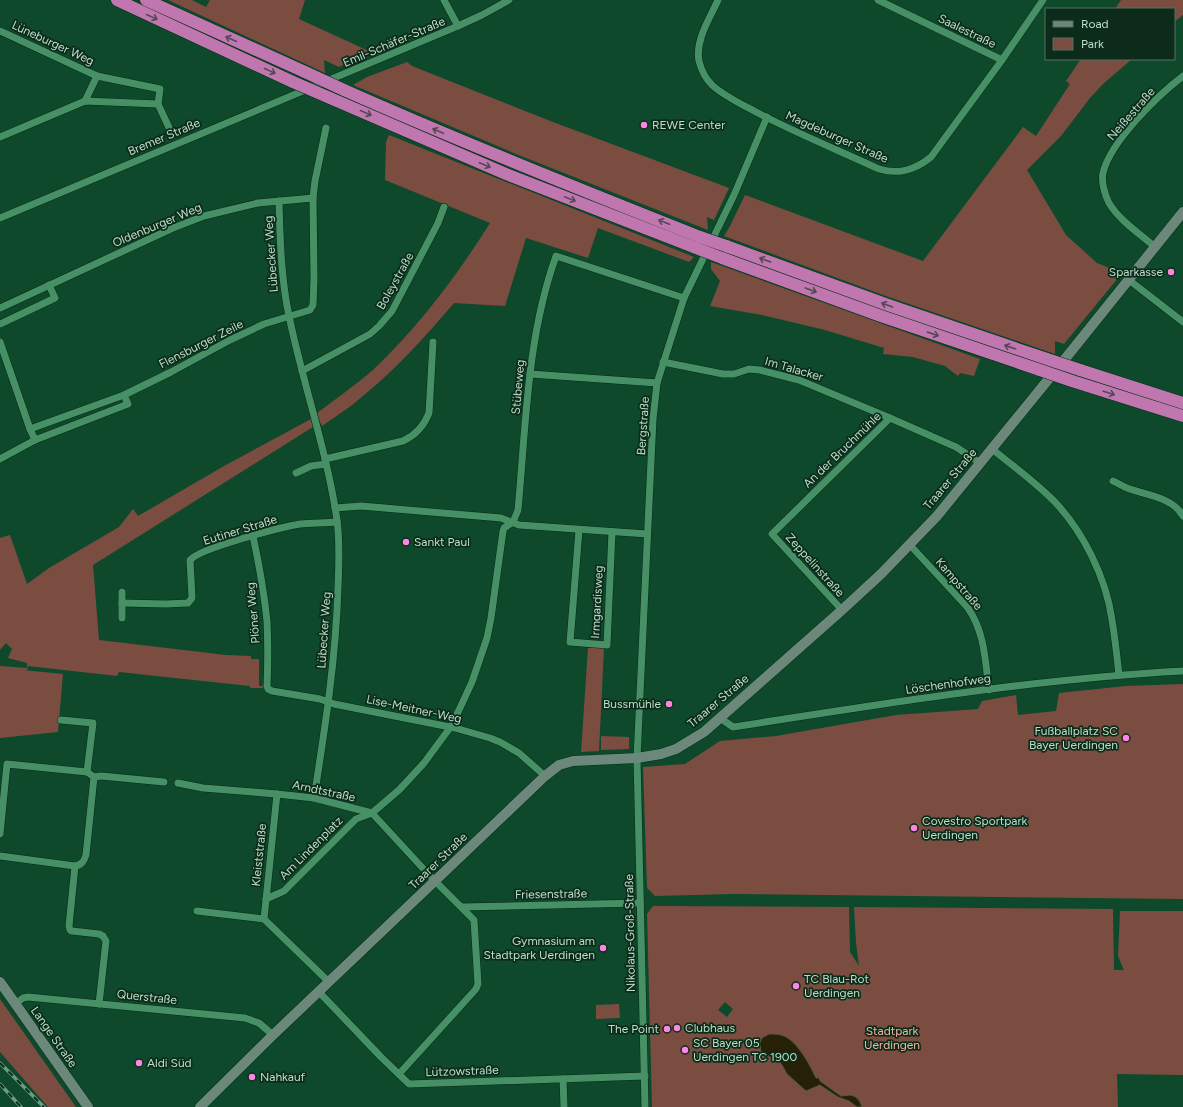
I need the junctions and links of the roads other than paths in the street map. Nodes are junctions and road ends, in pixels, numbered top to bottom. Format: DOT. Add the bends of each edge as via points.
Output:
graph roads {
  1 [pos="117,0"];
  2 [pos="146,0"];
  3 [pos="444,0"];
  4 [pos="509,0"];
  5 [pos="718,0"];
  6 [pos="878,0"];
  7 [pos="1043,0"];
  8 [pos="458,26"];
  9 [pos="0,30"];
  10 [pos="1002,60"];
  11 [pos="97,76"];
  12 [pos="1183,76"];
  13 [pos="338,77"];
  14 [pos="85,101"];
  15 [pos="158,104"];
  16 [pos="767,117"];
  17 [pos="326,128"];
  18 [pos="172,134"];
  19 [pos="0,138"];
  20 [pos="313,198"];
  21 [pos="279,201"];
  22 [pos="444,207"];
  23 [pos="1183,212"];
  24 [pos="0,218"];
  25 [pos="1155,247"];
  26 [pos="1129,280"];
  27 [pos="49,285"];
  28 [pos="684,298"];
  29 [pos="0,308"];
  30 [pos="288,316"];
  31 [pos="1183,322"];
  32 [pos="0,324"];
  33 [pos="0,342"];
  34 [pos="433,342"];
  35 [pos="663,362"];
  36 [pos="302,371"];
  37 [pos="530,374"];
  38 [pos="657,384"];
  39 [pos="124,395"];
  40 [pos="1183,403"];
  41 [pos="1183,416"];
  42 [pos="890,418"];
  43 [pos="30,429"];
  44 [pos="35,440"];
  45 [pos="992,449"];
  46 [pos="0,459"];
  47 [pos="325,462"];
  48 [pos="980,463"];
  49 [pos="296,473"];
  50 [pos="1113,481"];
  51 [pos="335,508"];
  52 [pos="1183,516"];
  53 [pos="337,522"];
  54 [pos="513,522"];
  55 [pos="579,530"];
  56 [pos="612,532"];
  57 [pos="647,534"];
  58 [pos="772,534"];
  59 [pos="253,536"];
  60 [pos="910,545"];
  61 [pos="122,592"];
  62 [pos="122,603"];
  63 [pos="842,610"];
  64 [pos="122,618"];
  65 [pos="1183,671"];
  66 [pos="1119,675"];
  67 [pos="268,689"];
  68 [pos="989,690"];
  69 [pos="329,702"];
  70 [pos="720,718"];
  71 [pos="61,720"];
  72 [pos="449,728"];
  73 [pos="637,758"];
  74 [pos="87,772"];
  75 [pos="545,776"];
  76 [pos="94,777"];
  77 [pos="164,782"];
  78 [pos="178,783"];
  79 [pos="277,794"];
  80 [pos="314,798"];
  81 [pos="372,813"];
  82 [pos="0,834"];
  83 [pos="0,856"];
  84 [pos="75,866"];
  85 [pos="436,881"];
  86 [pos="266,899"];
  87 [pos="640,903"];
  88 [pos="462,907"];
  89 [pos="197,911"];
  90 [pos="264,919"];
  91 [pos="0,982"];
  92 [pos="329,982"];
  93 [pos="319,992"];
  94 [pos="15,1004"];
  95 [pos="99,1004"];
  96 [pos="273,1036"];
  97 [pos="399,1074"];
  98 [pos="645,1076"];
  99 [pos="563,1079"];
  100 [pos="88,1107"];
  101 [pos="200,1107"];
  102 [pos="564,1107"];
  103 [pos="645,1107"];
  1 -- 41 [label="highway, one-way, bridge" via="293,82 534,185 881,316"];
  40 -- 2 [label="highway, one-way, bridge" via="888,305 700,237 424,125"];
  3 -- 8 [label="street, Emil-Schäfer-Straße"];
  4 -- 8 [label="street, Emil-Schäfer-Straße"];
  5 -- 16 [label="street, Magdeburger Straße" via="702,33 699,59 703,71 711,84 723,93"];
  6 -- 10 [label="street, Saalestraße"];
  7 -- 10 [label="street, Magdeburger Straße"];
  8 -- 13 [label="street, Emil-Schäfer-Straße"];
  9 -- 11 [label="street, Lüneburger Weg"];
  10 -- 16 [label="street, Magdeburger Straße" via="931,157 908,171 888,172 879,169"];
  11 -- 14 [label="street"];
  11 -- 15 [label="street, Lüneburger Weg" via="160,89"];
  12 -- 25 [label="street, Neißestraße" via="1128,130 1114,150 1102,175 1109,203"];
  13 -- 24 [label="street, Bremer Straße"];
  14 -- 15 [label="street"];
  14 -- 19 [label="street"];
  15 -- 18 [label="street"];
  16 -- 28 [label="street, Bergstraße" via="734,195"];
  17 -- 20 [label="street"];
  20 -- 21 [label="street, Lübecker Weg"];
  20 -- 30 [label="street" via="313,305 308,312"];
  21 -- 27 [label="street, Oldenburger Weg" via="258,203 204,216"];
  21 -- 30 [label="street, Lübecker Weg" via="282,271"];
  22 -- 36 [label="street, Boleystraße" via="386,320 370,334"];
  23 -- 25 [label="street, Traarer Straße"];
  25 -- 26 [label="street, Traarer Straße"];
  26 -- 31 [label="street"];
  26 -- 45 [label="street, Traarer Straße"];
  27 -- 29 [label="street, Oldenburger Weg"];
  27 -- 32 [label="street" via="55,298"];
  28 -- 35 [label="street, Bergstraße"];
  28 -- 37 [label="street, Stübeweg" via="556,256 541,303"];
  30 -- 36 [label="street, Lübecker Weg"];
  30 -- 39 [label="street, Flensburger Zeile" via="230,340"];
  33 -- 43 [label="street"];
  34 -- 47 [label="street" via="429,413 419,430 403,441"];
  35 -- 38 [label="street, Bergstraße"];
  35 -- 42 [label="street, Im Talacker" via="724,374 749,369 760,370 799,380"];
  36 -- 47 [label="street, Lübecker Weg"];
  37 -- 38 [label="street"];
  37 -- 54 [label="street, Stübeweg" via="518,510"];
  38 -- 57 [label="street, Bergstraße"];
  39 -- 43 [label="street, Flensburger Zeile"];
  39 -- 44 [label="street" via="128,404"];
  42 -- 48 [label="street, An der Bruchmühle" via="956,447"];
  42 -- 58 [label="street, An der Bruchmühle"];
  43 -- 44 [label="street"];
  44 -- 46 [label="street"];
  45 -- 48 [label="street, Traarer Straße"];
  45 -- 66 [label="street" via="1053,500 1082,539 1093,560 1108,601"];
  47 -- 49 [label="street"];
  47 -- 51 [label="street, Lübecker Weg"];
  48 -- 60 [label="street, Traarer Straße" via="938,516"];
  50 -- 52 [label="street" via="1166,501 1175,506"];
  51 -- 53 [label="street, Lübecker Weg"];
  51 -- 54 [label="street" via="369,506 501,518"];
  53 -- 59 [label="street, Eutiner Straße" via="300,524"];
  53 -- 69 [label="street, Lübecker Weg" via="338,601"];
  54 -- 55 [label="street" via="519,525"];
  54 -- 72 [label="street, Stübeweg" via="503,531 485,644 472,682"];
  55 -- 56 [label="street"];
  55 -- 56 [label="street, Irmgardisweg" via="570,642 607,645"];
  56 -- 57 [label="street"];
  57 -- 73 [label="street, Bergstraße"];
  58 -- 63 [label="street, Zeppelinstraße"];
  59 -- 62 [label="street, Eutiner Straße" via="222,545 190,560 192,598 188,603"];
  59 -- 67 [label="street, Plöner Weg" via="262,576 267,630"];
  60 -- 63 [label="street, Traarer Straße"];
  60 -- 68 [label="street, Kampstraße" via="968,608 974,618 983,643"];
  61 -- 62 [label="street"];
  62 -- 64 [label="street"];
  63 -- 70 [label="street, Traarer Straße"];
  65 -- 66 [label="street, Löschenhofweg"];
  66 -- 68 [label="street, Löschenhofweg"];
  67 -- 69 [label="street, Lise-Meitner-Weg"];
  68 -- 70 [label="street, Löschenhofweg" via="733,727"];
  69 -- 72 [label="street, Lise-Meitner-Weg"];
  69 -- 80 [label="street, Lübecker Weg"];
  70 -- 73 [label="street, Traarer Straße" via="704,732 676,749"];
  71 -- 74 [label="street" via="93,723"];
  72 -- 75 [label="street, Lise-Meitner-Weg" via="500,742 519,753"];
  72 -- 81 [label="street, Am Lindenplatz" via="424,763"];
  73 -- 75 [label="street, Traarer Straße" via="573,761 559,766"];
  73 -- 87 [label="street, Nikolaus-Groß-Straße"];
  74 -- 76 [label="street"];
  74 -- 82 [label="street" via="8,764"];
  75 -- 85 [label="street, Traarer Straße"];
  76 -- 77 [label="street"];
  76 -- 84 [label="street" via="86,855 84,862"];
  78 -- 79 [label="street, Arndtstraße" via="203,788"];
  79 -- 80 [label="street, Arndtstraße"];
  79 -- 86 [label="street, Kleiststraße"];
  80 -- 81 [label="street, Arndtstraße"];
  81 -- 85 [label="street"];
  81 -- 86 [label="street, Am Lindenplatz" via="356,819 284,891"];
  83 -- 84 [label="street"];
  84 -- 95 [label="street" via="70,930 99,934 106,941"];
  85 -- 88 [label="street"];
  85 -- 92 [label="street, Traarer Straße"];
  86 -- 90 [label="street, Kleiststraße"];
  87 -- 88 [label="street, Friesenstraße"];
  87 -- 98 [label="street, Nikolaus-Groß-Straße"];
  88 -- 97 [label="street" via="474,920 478,984"];
  89 -- 90 [label="street"];
  90 -- 92 [label="street"];
  91 -- 94 [label="street, Lange Straße"];
  92 -- 93 [label="street, Traarer Straße"];
  93 -- 96 [label="street, Traarer Straße"];
  93 -- 97 [label="street, Lützowstraße"];
  94 -- 95 [label="street, Querstraße" via="28,997"];
  94 -- 100 [label="street, Lange Straße"];
  95 -- 96 [label="street, Querstraße" via="245,1018 259,1023"];
  96 -- 101 [label="street, Traarer Straße"];
  97 -- 99 [label="street, Lützowstraße" via="409,1084"];
  98 -- 99 [label="street, Lützowstraße"];
  98 -- 103 [label="street, Nikolaus-Groß-Straße"];
  99 -- 102 [label="street"];
}
